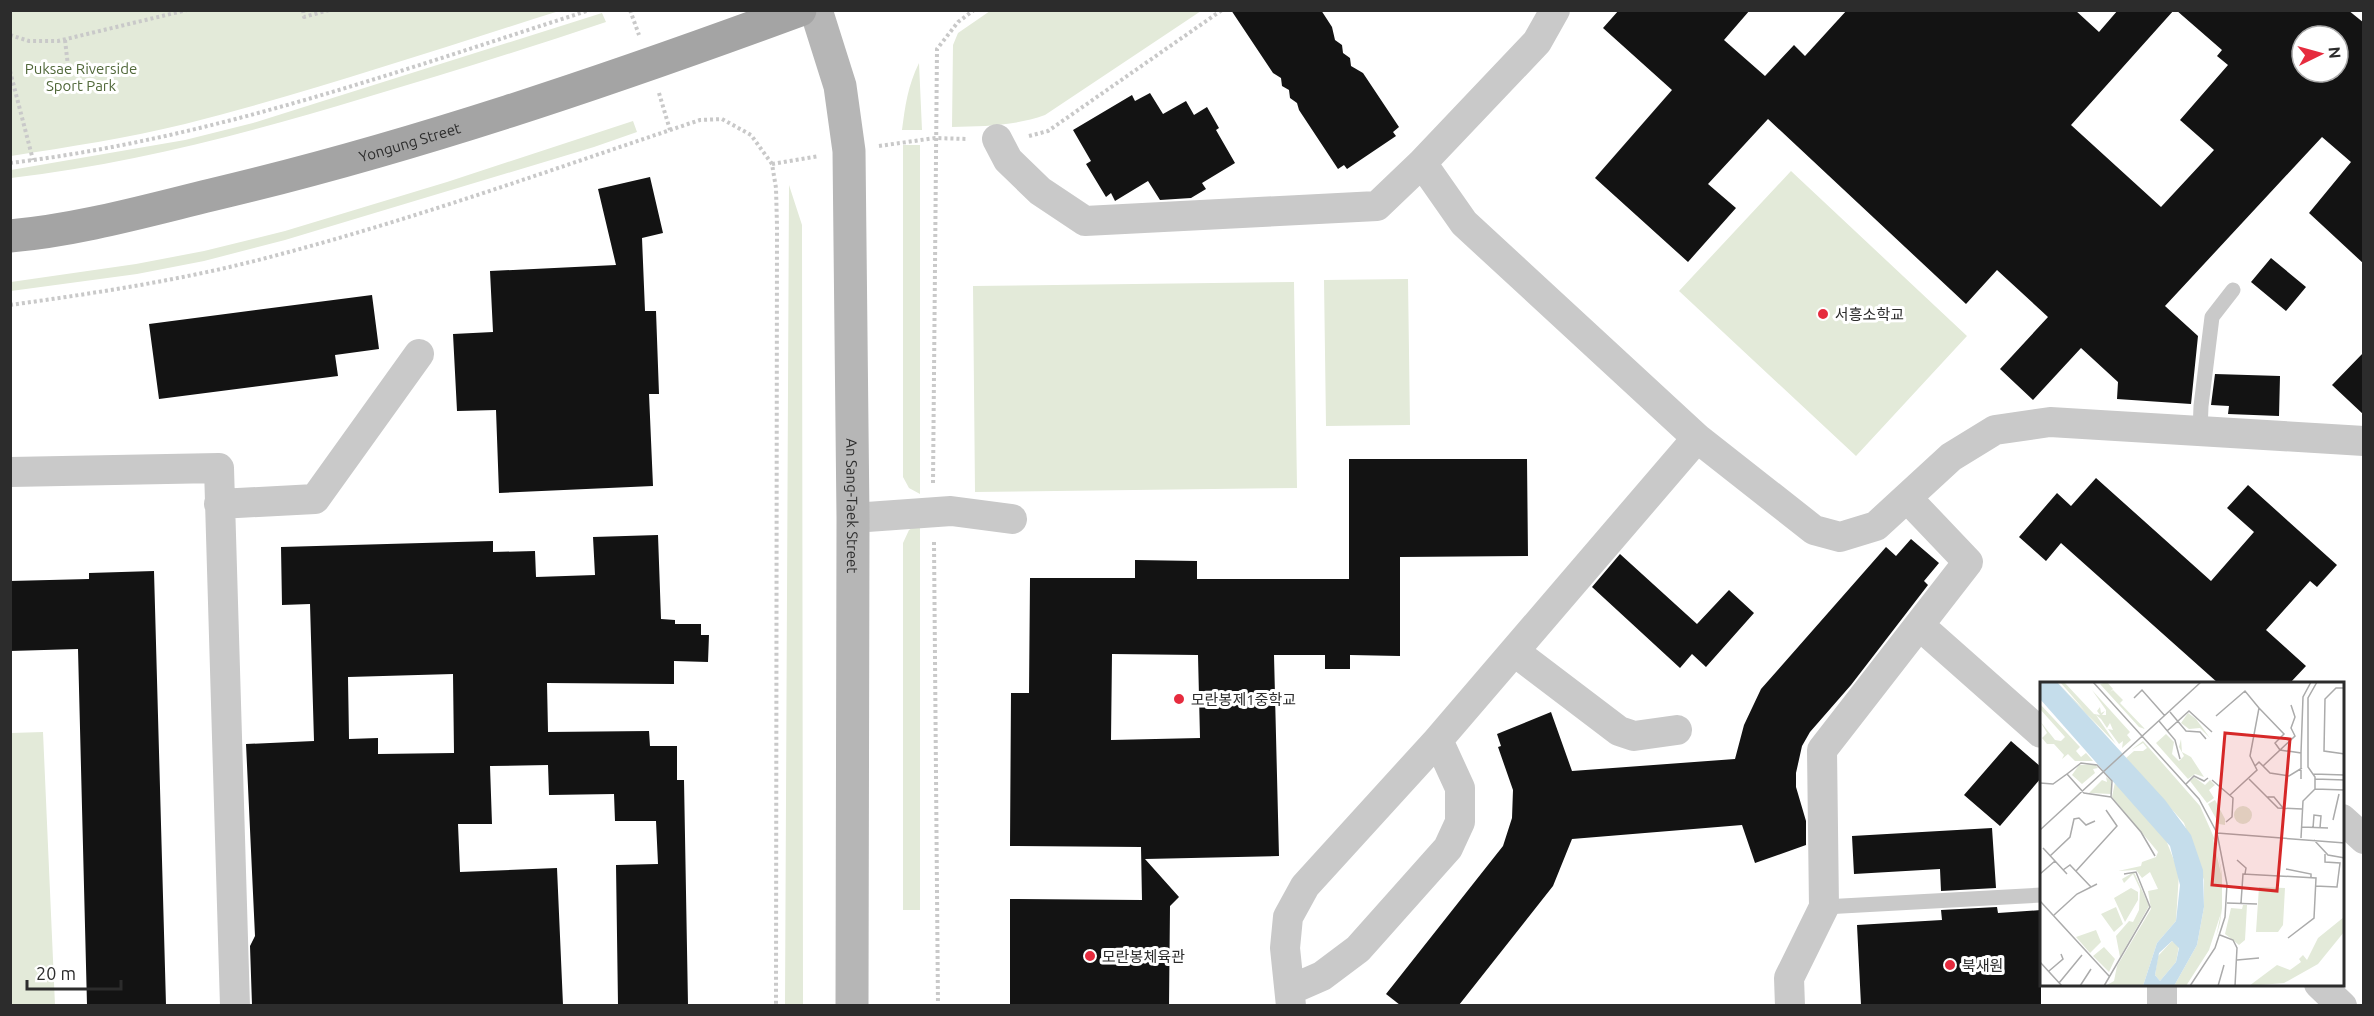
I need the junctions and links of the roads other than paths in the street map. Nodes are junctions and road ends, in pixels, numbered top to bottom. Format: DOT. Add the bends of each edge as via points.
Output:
graph roads {
  1 [pos="800,10"];
  2 [pos="816,10"];
  3 [pos="1555,10"];
  4 [pos="997,139"];
  5 [pos="1422,163"];
  6 [pos="10,236"];
  7 [pos="2233,290"];
  8 [pos="419,354"];
  9 [pos="2200,432"];
  10 [pos="1697,438"];
  11 [pos="2364,441"];
  12 [pos="10,472"];
  13 [pos="1907,498"];
  14 [pos="219,504"];
  15 [pos="853,518"];
  16 [pos="1012,519"];
  17 [pos="1919,625"];
  18 [pos="1515,652"];
  19 [pos="1677,730"];
  20 [pos="2040,732"];
  21 [pos="1438,740"];
  22 [pos="2344,820"];
  23 [pos="2364,839"];
  24 [pos="2040,895"];
  25 [pos="1824,907"];
  26 [pos="2162,986"];
  27 [pos="2321,986"];
  28 [pos="1290,998"];
  29 [pos="236,1005"];
  30 [pos="852,1005"];
  31 [pos="1790,1005"];
  32 [pos="2162,1005"];
  33 [pos="2342,1005"];
  1 -- 6 [label="main road, Yongung Street" via="650,65 442,132 260,184 108,219"];
  2 -- 15 [label="main road, An Sang-Taek Street" via="840,86 849,151"];
  3 -- 5 [label="street" via="1537,42"];
  4 -- 5 [label="street" via="1008,160 1040,191 1085,221 1377,206"];
  5 -- 10 [label="street" via="1464,223"];
  7 -- 9 [label="lane" via="2212,317"];
  8 -- 14 [label="street" via="315,499"];
  9 -- 11 [label="street"];
  9 -- 13 [label="street" via="2050,422 1995,430 1951,458"];
  10 -- 13 [label="street" via="1814,530 1840,537 1876,526"];
  10 -- 18 [label="street"];
  12 -- 14 [label="street" via="219,468"];
  13 -- 17 [label="street" via="1968,562"];
  14 -- 29 [label="street"];
  15 -- 16 [label="street" via="951,511"];
  15 -- 30 [label="main road, An Sang-Taek Street"];
  17 -- 20 [label="street"];
  17 -- 25 [label="street" via="1822,750"];
  18 -- 19 [label="street" via="1619,731 1634,736"];
  18 -- 21 [label="street"];
  21 -- 28 [label="street" via="1305,886 1288,917 1285,948"];
  21 -- 28 [label="street" via="1460,789 1460,822 1448,848 1358,949"];
  22 -- 23 [label="street"];
  24 -- 25 [label="lane"];
  25 -- 31 [label="street" via="1789,978"];
  26 -- 32 [label="street"];
  27 -- 33 [label="street"];
}
